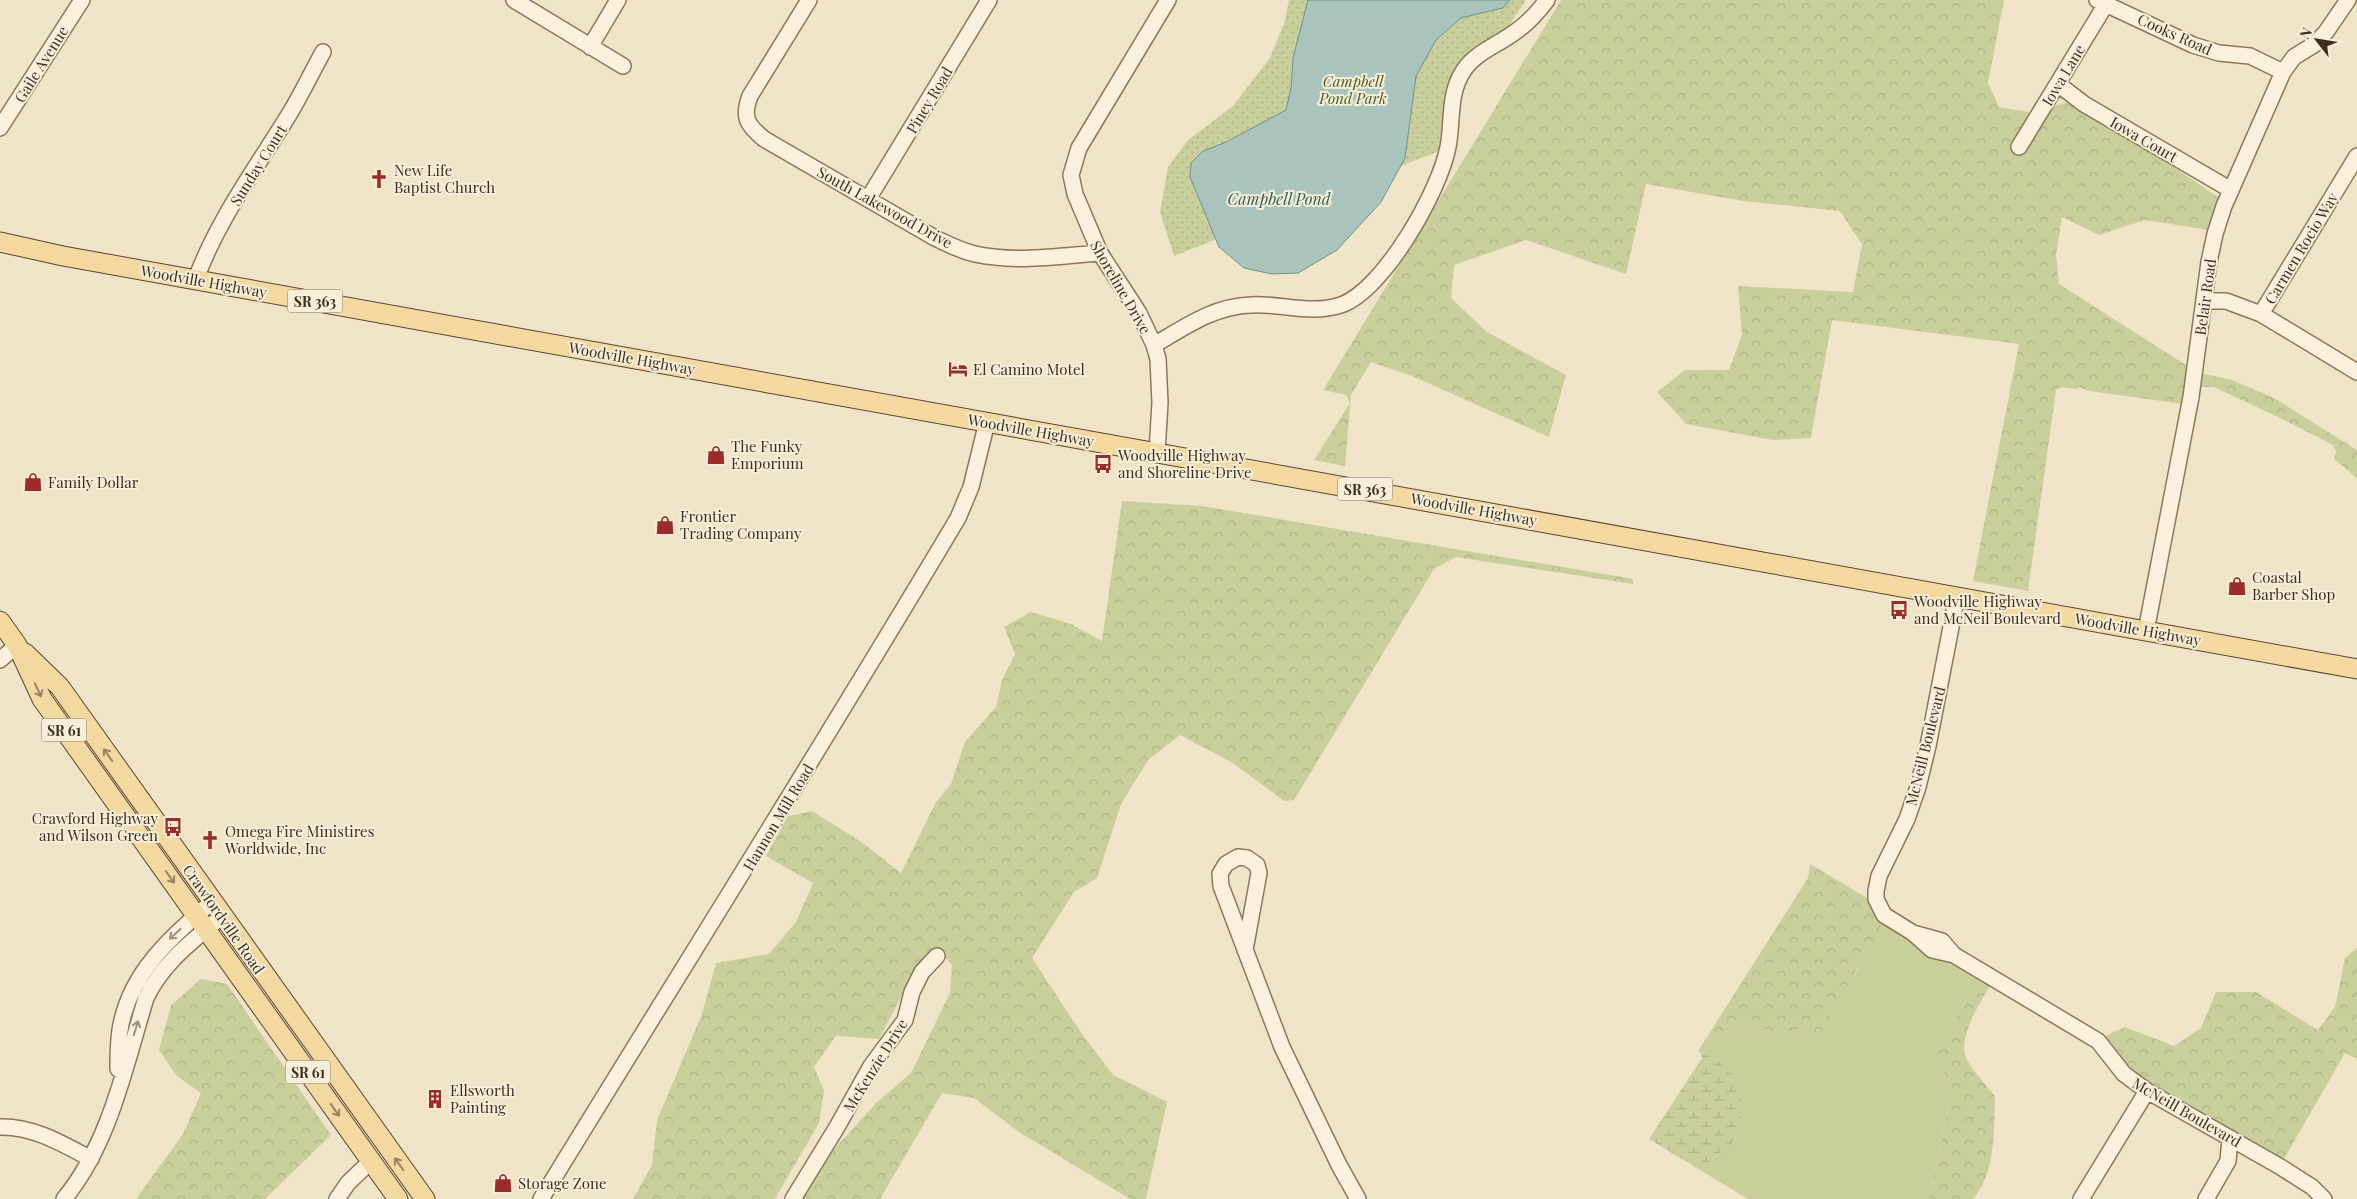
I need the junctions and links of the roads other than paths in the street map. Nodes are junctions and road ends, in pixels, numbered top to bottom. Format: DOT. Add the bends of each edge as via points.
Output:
graph roads {
  1 [pos="82,0"];
  2 [pos="514,0"];
  3 [pos="618,0"];
  4 [pos="809,0"];
  5 [pos="989,0"];
  6 [pos="1168,0"];
  7 [pos="1547,0"];
  8 [pos="2348,0"];
  9 [pos="2102,2"];
  10 [pos="590,47"];
  11 [pos="323,52"];
  12 [pos="623,66"];
  13 [pos="2284,72"];
  14 [pos="2058,84"];
  15 [pos="0,128"];
  16 [pos="2019,147"];
  17 [pos="2357,156"];
  18 [pos="2231,190"];
  19 [pos="868,199"];
  20 [pos="0,242"];
  21 [pos="1100,253"];
  22 [pos="196,279"];
  23 [pos="2204,301"];
  24 [pos="2261,314"];
  25 [pos="1154,344"];
  26 [pos="2357,372"];
  27 [pos="987,422"];
  28 [pos="1157,452"];
  29 [pos="1957,596"];
  30 [pos="0,621"];
  31 [pos="2146,631"];
  32 [pos="17,646"];
  33 [pos="0,660"];
  34 [pos="2357,669"];
  35 [pos="217,909"];
  36 [pos="202,922"];
  37 [pos="1245,950"];
  38 [pos="937,956"];
  39 [pos="266,1013"];
  40 [pos="309,1039"];
  41 [pos="310,1074"];
  42 [pos="2148,1091"];
  43 [pos="352,1098"];
  44 [pos="0,1127"];
  45 [pos="2230,1138"];
  46 [pos="91,1159"];
  47 [pos="371,1161"];
  48 [pos="64,1199"];
  49 [pos="337,1199"];
  50 [pos="398,1199"];
  51 [pos="425,1199"];
  52 [pos="541,1199"];
  53 [pos="793,1199"];
  54 [pos="1358,1199"];
  55 [pos="2081,1199"];
  56 [pos="2206,1199"];
  57 [pos="2324,1199"];
  1 -- 15 [label="street, Gaile Avenue"];
  2 -- 10 [label="street"];
  3 -- 10 [label="street"];
  4 -- 19 [label="street, South Lakewood Drive" via="750,96 746,118 752,129 764,139"];
  5 -- 19 [label="street, Piney Road"];
  6 -- 21 [label="street, Shoreline Drive" via="1079,148 1072,166 1075,194"];
  7 -- 25 [label="street" via="1514,33 1464,68 1456,82 1448,146 1436,186 1394,259 1360,295 1341,305 1317,309 1252,304 1230,307 1201,317"];
  8 -- 13 [label="street, Belair Road" via="2326,32 2294,58"];
  9 -- 13 [label="street, Cooks Road" via="2193,45 2220,53 2250,56"];
  9 -- 14 [label="street, Iowa Lane"];
  10 -- 12 [label="street"];
  11 -- 22 [label="street, Sunday Court" via="220,227"];
  13 -- 18 [label="street, Belair Road"];
  14 -- 16 [label="street, Iowa Lane"];
  14 -- 18 [label="street, Iowa Court" via="2084,104"];
  17 -- 24 [label="street, Carmen Rocio Way"];
  18 -- 23 [label="street, Belair Road" via="2215,234"];
  19 -- 21 [label="street, South Lakewood Drive" via="936,238 974,254 1014,258"];
  20 -- 22 [label="main road, Woodville Highway / SR 363"];
  21 -- 25 [label="street, Shoreline Drive" via="1139,313"];
  22 -- 27 [label="main road, Woodville Highway / SR 363"];
  23 -- 24 [label="street" via="2226,301"];
  23 -- 31 [label="street, Belair Road" via="2191,397"];
  24 -- 26 [label="street"];
  25 -- 28 [label="street, Shoreline Drive" via="1160,377"];
  27 -- 28 [label="main road, Woodville Highway / SR 363"];
  27 -- 52 [label="street, Hannon Mill Road" via="972,487 958,518 724,906"];
  28 -- 29 [label="main road, Woodville Highway / SR 363"];
  29 -- 31 [label="main road, Woodville Highway / SR 363"];
  29 -- 42 [label="street, McNeill Boulevard" via="1918,787 1904,827 1879,876 1876,899 1884,915 1913,932 1932,950 1954,955 2098,1041 2124,1074"];
  30 -- 32 [label="main road, Crawfordville Road / SR 61"];
  31 -- 34 [label="main road, Woodville Highway / SR 363"];
  32 -- 33 [label="street"];
  35 -- 32 [label="main road, Crawfordville Road / SR 61, one-way" via="60,687"];
  32 -- 36 [label="main road, Crawfordville Road / SR 61, one-way" via="42,699"];
  35 -- 36 [label="street"];
  35 -- 40 [label="main road, Crawfordville Road / SR 61"];
  36 -- 39 [label="main road, Crawfordville Road / SR 61"];
  36 -- 46 [label="street" via="163,945 148,964 117,1092"];
  37 -- 37 [label="street" via="1221,886 1220,874 1226,864 1238,857 1247,858 1257,865 1259,873"];
  37 -- 54 [label="street" via="1282,1047"];
  38 -- 53 [label="street, McKenzie Drive" via="922,972 912,992 905,1020 871,1066"];
  39 -- 40 [label="main road" via="287,1029"];
  39 -- 41 [label="main road, Crawfordville Road / SR 61"];
  40 -- 43 [label="main road, Crawfordville Road / SR 61"];
  41 -- 43 [label="main road" via="337,1086"];
  41 -- 47 [label="main road, Crawfordville Road / SR 61, one-way"];
  42 -- 45 [label="street, McNeill Boulevard"];
  42 -- 55 [label="street"];
  51 -- 43 [label="main road, Crawfordville Road / SR 61, one-way"];
  44 -- 46 [label="street" via="50,1137"];
  45 -- 56 [label="street" via="2228,1161"];
  45 -- 57 [label="street, McNeill Boulevard" via="2304,1182"];
  46 -- 48 [label="street"];
  47 -- 49 [label="street"];
  47 -- 50 [label="main road, Crawfordville Road / SR 61"];
}
